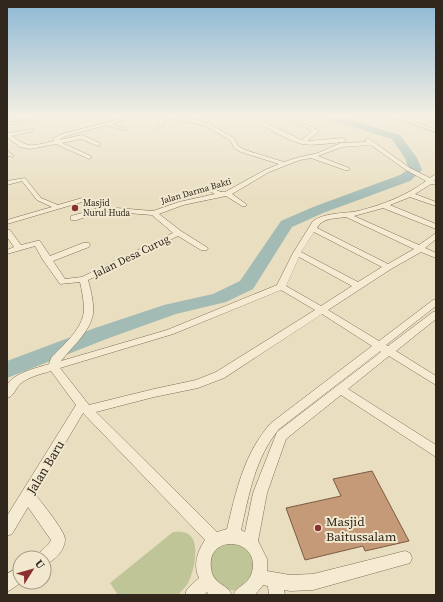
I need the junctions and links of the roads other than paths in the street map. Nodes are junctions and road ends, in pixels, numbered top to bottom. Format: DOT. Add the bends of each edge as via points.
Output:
graph roads {
  1 [pos="20,144"];
  2 [pos="43,144"];
  3 [pos="61,144"];
  4 [pos="235,144"];
  5 [pos="355,144"];
  6 [pos="374,144"];
  7 [pos="312,156"];
  8 [pos="89,157"];
  9 [pos="284,164"];
  10 [pos="347,170"];
  11 [pos="434,180"];
  12 [pos="7,182"];
  13 [pos="206,187"];
  14 [pos="409,194"];
  15 [pos="224,195"];
  16 [pos="436,204"];
  17 [pos="244,206"];
  18 [pos="385,206"];
  19 [pos="58,207"];
  20 [pos="103,209"];
  21 [pos="154,213"];
  22 [pos="346,215"];
  23 [pos="74,218"];
  24 [pos="7,222"];
  25 [pos="436,227"];
  26 [pos="313,229"];
  27 [pos="7,232"];
  28 [pos="178,233"];
  29 [pos="436,235"];
  30 [pos="86,245"];
  31 [pos="19,248"];
  32 [pos="204,248"];
  33 [pos="420,249"];
  34 [pos="7,252"];
  35 [pos="297,253"];
  36 [pos="436,256"];
  37 [pos="47,260"];
  38 [pos="388,267"];
  39 [pos="84,279"];
  40 [pos="358,286"];
  41 [pos="281,287"];
  42 [pos="436,302"];
  43 [pos="322,310"];
  44 [pos="434,319"];
  45 [pos="383,349"];
  46 [pos="54,364"];
  47 [pos="436,381"];
  48 [pos="341,390"];
  49 [pos="7,394"];
  50 [pos="84,408"];
  51 [pos="436,452"];
  52 [pos="28,495"];
  53 [pos="7,529"];
  54 [pos="232,536"];
  55 [pos="215,541"];
  56 [pos="250,543"];
  57 [pos="52,551"];
  58 [pos="405,558"];
  59 [pos="259,577"];
  60 [pos="207,581"];
  61 [pos="276,588"];
  62 [pos="193,595"];
  63 [pos="224,595"];
  64 [pos="241,595"];
  1 -- 2 [label="street" via="24,147"];
  3 -- 8 [label="street"];
  4 -- 9 [label="street" via="243,151"];
  5 -- 7 [label="street, Jalan Darma Bakti" via="341,145"];
  6 -- 11 [label="street" via="418,176"];
  7 -- 9 [label="street, Jalan Darma Bakti"];
  7 -- 10 [label="street"];
  9 -- 15 [label="street, Jalan Darma Bakti"];
  11 -- 14 [label="street"];
  12 -- 19 [label="street" via="23,179 39,199"];
  13 -- 15 [label="street"];
  14 -- 16 [label="street"];
  14 -- 18 [label="street"];
  15 -- 17 [label="street"];
  15 -- 21 [label="street, Jalan Darma Bakti" via="182,203"];
  18 -- 22 [label="street"];
  18 -- 25 [label="street"];
  19 -- 20 [label="street" via="82,200"];
  19 -- 24 [label="street"];
  20 -- 21 [label="street"];
  20 -- 23 [label="street"];
  21 -- 28 [label="street, Jalan Desa Curug"];
  22 -- 26 [label="street" via="325,217 316,223"];
  22 -- 33 [label="street"];
  26 -- 35 [label="street"];
  26 -- 38 [label="street"];
  27 -- 31 [label="street"];
  28 -- 32 [label="street, Jalan Desa Curug"];
  28 -- 39 [label="street, Jalan Desa Curug"];
  29 -- 33 [label="street"];
  30 -- 37 [label="street"];
  31 -- 34 [label="street, Jalan Desa Curug"];
  31 -- 37 [label="street, Jalan Desa Curug" via="37,243"];
  33 -- 36 [label="street"];
  33 -- 38 [label="street"];
  35 -- 40 [label="street"];
  35 -- 41 [label="street"];
  37 -- 39 [label="street, Jalan Desa Curug" via="63,282"];
  38 -- 40 [label="street"];
  39 -- 46 [label="street, Jalan Desa Curug" via="87,319 82,330"];
  40 -- 43 [label="street"];
  41 -- 43 [label="street"];
  41 -- 46 [label="street" via="170,332"];
  42 -- 45 [label="street"];
  43 -- 45 [label="street"];
  43 -- 50 [label="street" via="220,375 198,384"];
  44 -- 45 [label="street"];
  45 -- 47 [label="street"];
  45 -- 48 [label="street"];
  45 -- 54 [label="street" via="265,435 253,463"];
  46 -- 49 [label="street" via="23,377"];
  46 -- 50 [label="street"];
  48 -- 51 [label="street"];
  48 -- 56 [label="street" via="281,436 260,493"];
  50 -- 52 [label="street, Jalan Baru"];
  50 -- 55 [label="street"];
  52 -- 53 [label="street, Jalan Baru"];
  52 -- 57 [label="street, Jalan Baru" via="58,538 58,543"];
  54 -- 55 [label="street"];
  54 -- 56 [label="street"];
  55 -- 60 [label="street" via="203,559"];
  56 -- 59 [label="street" via="259,555"];
  58 -- 61 [label="street" via="313,582 290,583"];
  59 -- 61 [label="street"];
  59 -- 64 [label="street" via="250,591"];
  60 -- 62 [label="street"];
  60 -- 63 [label="street"];
}
